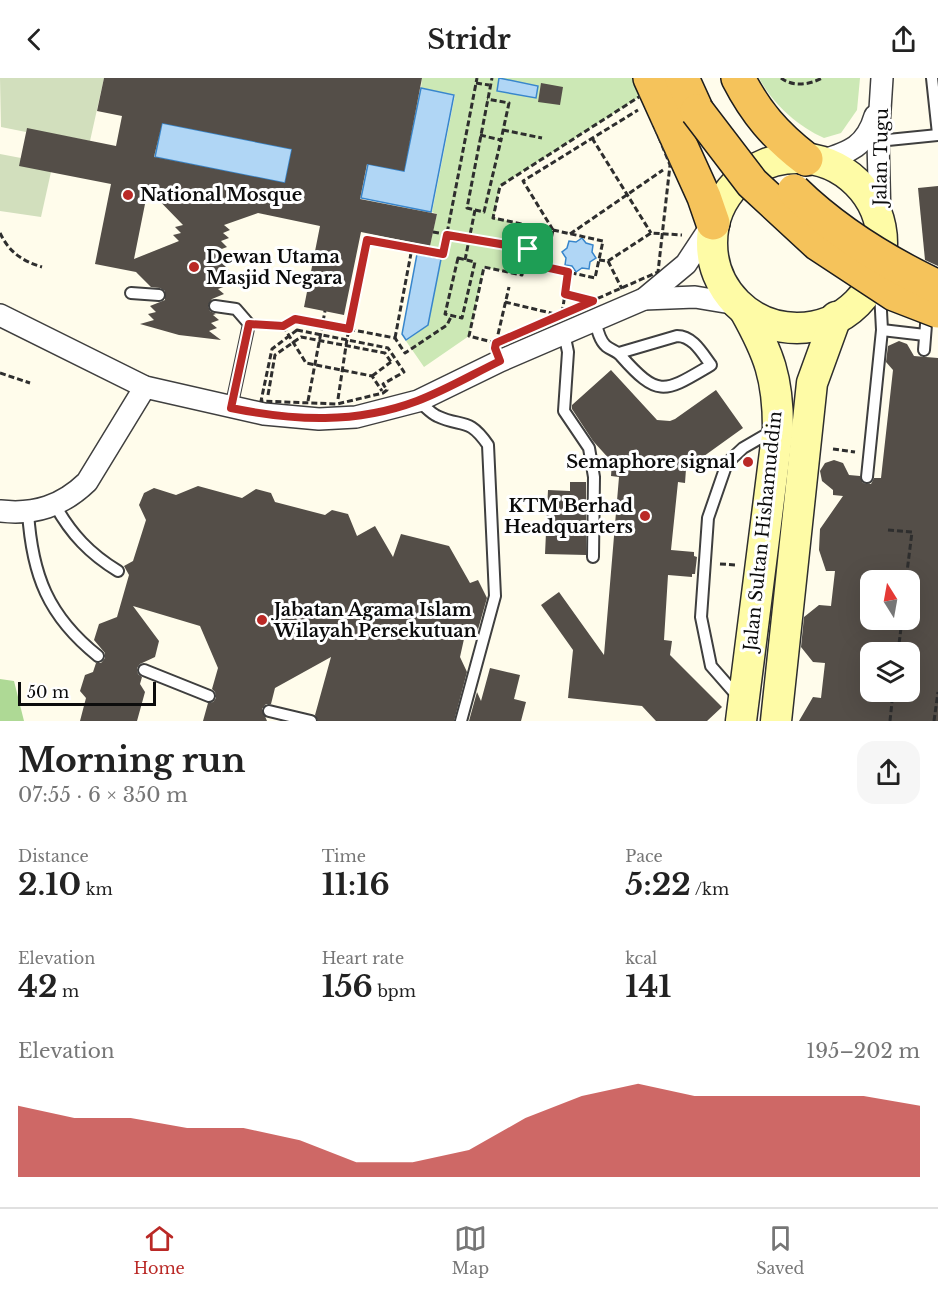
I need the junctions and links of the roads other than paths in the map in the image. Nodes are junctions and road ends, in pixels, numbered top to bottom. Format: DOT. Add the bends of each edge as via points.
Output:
graph roads {
  1 [pos="682,78"];
  2 [pos="932,78"];
  3 [pos="882,87"];
  4 [pos="713,91"];
  5 [pos="648,92"];
  6 [pos="938,134"];
  7 [pos="878,141"];
  8 [pos="813,160"];
  9 [pos="880,220"];
  10 [pos="713,222"];
  11 [pos="886,281"];
  12 [pos="131,293"];
  13 [pos="159,295"];
  14 [pos="644,299"];
  15 [pos="215,306"];
  16 [pos="596,308"];
  17 [pos="741,308"];
  18 [pos="0,315"];
  19 [pos="836,317"];
  20 [pos="932,317"];
  21 [pos="563,322"];
  22 [pos="882,330"];
  23 [pos="619,353"];
  24 [pos="145,387"];
  25 [pos="418,400"];
  26 [pos="231,408"];
  27 [pos="778,428"];
  28 [pos="867,477"];
  29 [pos="55,505"];
  30 [pos="0,511"];
  31 [pos="28,512"];
  32 [pos="593,557"];
  33 [pos="118,571"];
  34 [pos="98,656"];
  35 [pos="144,670"];
  36 [pos="209,696"];
  37 [pos="269,711"];
  38 [pos="742,712"];
  39 [pos="311,721"];
  40 [pos="460,721"];
  41 [pos="776,721"];
  1 -- 4 [label="highway"];
  2 -- 6 [label="lane"];
  3 -- 7 [label="street, Jalan Tugu"];
  3 -- 8 [label="street, Jalan Tugu" via="873,125 865,139 843,154"];
  4 -- 8 [label="highway" via="758,113 772,130"];
  4 -- 11 [label="highway, bridge" via="752,183 818,244"];
  4 -- 20 [label="highway, bridge" via="764,163 814,211 896,267"];
  5 -- 10 [label="highway" via="704,197"];
  6 -- 7 [label="lane"];
  7 -- 9 [label="street, Jalan Tugu"];
  8 -- 9 [label="main road" via="837,167 852,177 874,203"];
  8 -- 10 [label="main road" via="775,161 747,173 726,195"];
  9 -- 11 [label="main road"];
  10 -- 14 [label="street" via="686,264"];
  10 -- 17 [label="main road, Jalan Sultan Hishamuddin" via="712,259 726,291"];
  11 -- 19 [label="main road"];
  11 -- 20 [label="highway, bridge"];
  11 -- 22 [label="lane"];
  12 -- 13 [label="lane"];
  14 -- 16 [label="street"];
  14 -- 17 [label="street" via="695,297"];
  15 -- 26 [label="lane" via="236,309 249,324"];
  16 -- 21 [label="street"];
  16 -- 23 [label="lane" via="602,342"];
  17 -- 19 [label="main road" via="762,321 796,328"];
  17 -- 27 [label="main road, Jalan Sultan Hishamuddin" via="770,359 778,398"];
  18 -- 24 [label="street"];
  19 -- 41 [label="main road, Jalan Sultan Hishamuddin" via="813,383"];
  20 -- 22 [label="lane"];
  21 -- 25 [label="street" via="498,352"];
  21 -- 32 [label="lane" via="568,352 564,411 589,448 594,477"];
  22 -- 28 [label="lane"];
  23 -- 23 [label="lane" via="650,385 664,387 680,384 711,365 684,336"];
  24 -- 26 [label="street"];
  24 -- 29 [label="street" via="87,482"];
  25 -- 26 [label="street" via="386,401 356,417 320,419"];
  25 -- 40 [label="lane" via="436,416 464,423 479,432 488,445 495,596"];
  27 -- 38 [label="main road, Jalan Sultan Hishamuddin"];
  27 -- 38 [label="lane" via="742,448 727,462 708,518 701,617 711,666"];
  29 -- 31 [label="street"];
  29 -- 33 [label="lane" via="81,543"];
  30 -- 31 [label="street"];
  31 -- 34 [label="lane" via="32,554 42,589 76,639"];
  35 -- 36 [label="lane"];
  37 -- 39 [label="lane"];
}
